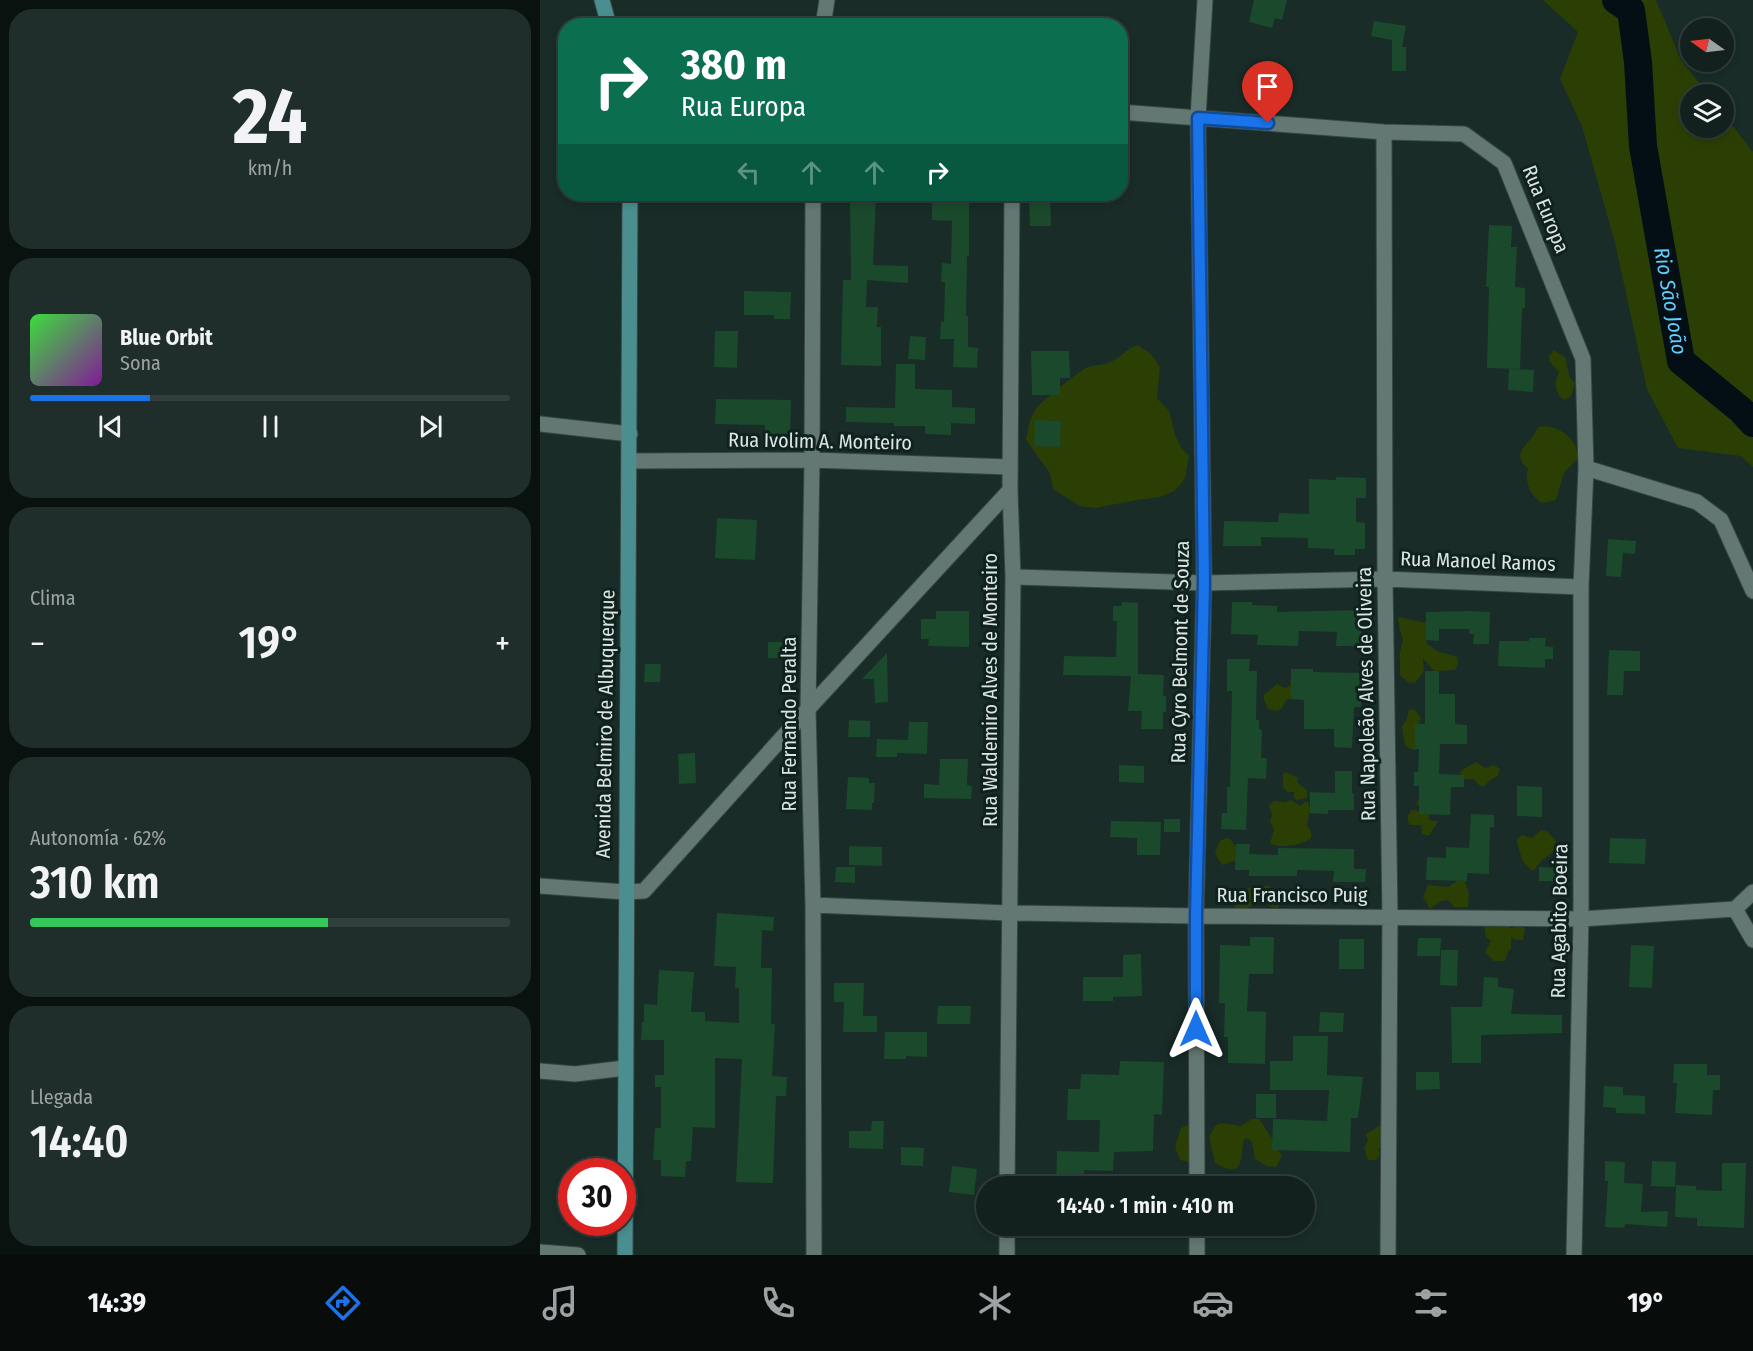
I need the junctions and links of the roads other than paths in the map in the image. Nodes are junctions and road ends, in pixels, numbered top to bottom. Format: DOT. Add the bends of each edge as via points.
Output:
graph roads {
  1 [pos="602,0"];
  2 [pos="827,0"];
  3 [pos="1204,0"];
  4 [pos="607,18"];
  5 [pos="824,18"];
  6 [pos="1128,113"];
  7 [pos="1198,118"];
  8 [pos="1384,132"];
  9 [pos="630,201"];
  10 [pos="813,201"];
  11 [pos="1012,201"];
  12 [pos="540,424"];
  13 [pos="630,434"];
  14 [pos="812,460"];
  15 [pos="629,461"];
  16 [pos="1010,467"];
  17 [pos="1587,468"];
  18 [pos="1010,490"];
  19 [pos="1013,577"];
  20 [pos="1385,579"];
  21 [pos="1204,583"];
  22 [pos="1581,586"];
  23 [pos="1753,591"];
  24 [pos="808,708"];
  25 [pos="540,886"];
  26 [pos="625,892"];
  27 [pos="1753,892"];
  28 [pos="813,905"];
  29 [pos="1735,909"];
  30 [pos="1009,913"];
  31 [pos="1196,916"];
  32 [pos="1390,917"];
  33 [pos="1581,919"];
  34 [pos="1753,940"];
  35 [pos="625,1068"];
  36 [pos="540,1071"];
  37 [pos="1007,1176"];
  38 [pos="1197,1176"];
  39 [pos="1007,1236"];
  40 [pos="1197,1236"];
  41 [pos="540,1252"];
  42 [pos="578,1255"];
  43 [pos="625,1255"];
  44 [pos="814,1255"];
  45 [pos="1007,1255"];
  46 [pos="1197,1255"];
  47 [pos="1388,1255"];
  48 [pos="1574,1255"];
  1 -- 4 [label="main road"];
  2 -- 5 [label="street"];
  3 -- 7 [label="street, Rua Cyro Belmont de Souza"];
  6 -- 7 [label="street, Rua Europa"];
  7 -- 8 [label="street, Rua Europa"];
  7 -- 21 [label="street, Rua Cyro Belmont de Souza"];
  8 -- 17 [label="street, Rua Europa" via="1464,134 1504,163 1583,358"];
  8 -- 20 [label="street, Rua Napoleão Alves de Oliveira"];
  9 -- 13 [label="main road, Avenida Belmiro de Albuquerque"];
  10 -- 14 [label="street, Rua Fernando Peralta"];
  11 -- 16 [label="street, Rua Waldemiro Alves de Monteiro"];
  12 -- 13 [label="street"];
  13 -- 15 [label="main road, Avenida Belmiro de Albuquerque"];
  14 -- 15 [label="street, Rua Ivolim A. Monteiro"];
  14 -- 16 [label="street, Rua Ivolim A. Monteiro"];
  14 -- 24 [label="street, Rua Fernando Peralta"];
  15 -- 26 [label="main road, Avenida Belmiro de Albuquerque"];
  16 -- 18 [label="street, Rua Waldemiro Alves de Monteiro"];
  17 -- 22 [label="street, Rua Europa"];
  17 -- 23 [label="street" via="1697,502 1721,520"];
  18 -- 19 [label="street, Rua Waldemiro Alves de Monteiro"];
  18 -- 24 [label="street"];
  19 -- 21 [label="street, Rua Manoel Ramos"];
  19 -- 30 [label="street, Rua Waldemiro Alves de Monteiro"];
  20 -- 21 [label="street, Rua Manoel Ramos"];
  20 -- 22 [label="street, Rua Manoel Ramos"];
  20 -- 32 [label="street, Rua Napoleão Alves de Oliveira"];
  21 -- 31 [label="street, Rua Cyro Belmont de Souza"];
  22 -- 33 [label="street, Rua Agabito Boeira"];
  24 -- 26 [label="street" via="644,891"];
  24 -- 28 [label="street, Rua Fernando Peralta"];
  25 -- 26 [label="street"];
  26 -- 35 [label="main road, Avenida Belmiro de Albuquerque"];
  27 -- 29 [label="street"];
  28 -- 30 [label="street, Rua Francisco Puig"];
  28 -- 44 [label="street, Rua Fernando Peralta"];
  29 -- 33 [label="street, Rua Francisco Puig"];
  29 -- 34 [label="street"];
  30 -- 31 [label="street, Rua Francisco Puig"];
  30 -- 37 [label="street, Rua Waldemiro Alves de Monteiro"];
  31 -- 32 [label="street, Rua Francisco Puig"];
  31 -- 38 [label="street, Rua Cyro Belmont de Souza"];
  32 -- 33 [label="street, Rua Francisco Puig"];
  32 -- 47 [label="street, Rua Napoleão Alves de Oliveira"];
  33 -- 48 [label="street, Rua Agabito Boeira"];
  35 -- 36 [label="street" via="575,1074"];
  35 -- 43 [label="main road, Avenida Belmiro de Albuquerque"];
  39 -- 45 [label="street"];
  40 -- 46 [label="street"];
  41 -- 42 [label="street"];
}
